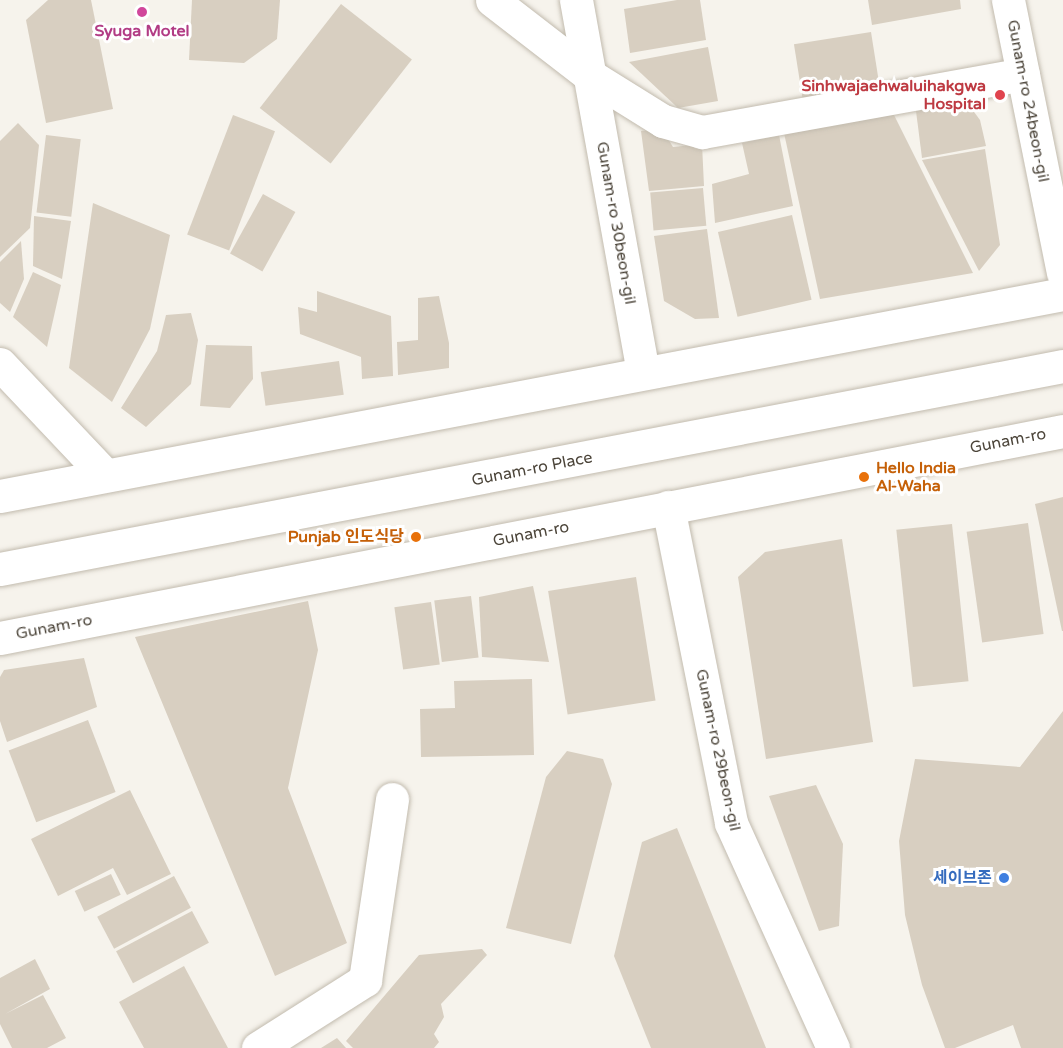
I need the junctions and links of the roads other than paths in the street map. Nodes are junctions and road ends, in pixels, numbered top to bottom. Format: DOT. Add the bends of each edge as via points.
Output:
graph roads {
  1 [pos="492,0"];
  2 [pos="576,0"];
  3 [pos="1008,0"];
  4 [pos="1023,74"];
  5 [pos="590,75"];
  6 [pos="1063,272"];
  7 [pos="1063,294"];
  8 [pos="0,364"];
  9 [pos="1063,366"];
  10 [pos="643,371"];
  11 [pos="1063,430"];
  12 [pos="105,475"];
  13 [pos="0,496"];
  14 [pos="668,507"];
  15 [pos="0,569"];
  16 [pos="0,638"];
  17 [pos="392,799"];
  18 [pos="258,1048"];
  19 [pos="833,1048"];
  1 -- 5 [label="street"];
  2 -- 5 [label="street, Gunam-ro 30beon-gil"];
  3 -- 4 [label="street, Gunam-ro 24beon-gil"];
  4 -- 5 [label="street" via="702,132 663,121"];
  4 -- 6 [label="street, Gunam-ro 24beon-gil"];
  5 -- 10 [label="street, Gunam-ro 30beon-gil"];
  7 -- 10 [label="street"];
  8 -- 12 [label="street"];
  9 -- 15 [label="street, Gunam-ro Place"];
  10 -- 12 [label="street"];
  11 -- 14 [label="street, Gunam-ro"];
  12 -- 13 [label="street"];
  14 -- 16 [label="street, Gunam-ro"];
  14 -- 19 [label="street, Gunam-ro 29beon-gil" via="731,823"];
  17 -- 18 [label="street" via="365,980"];
}
